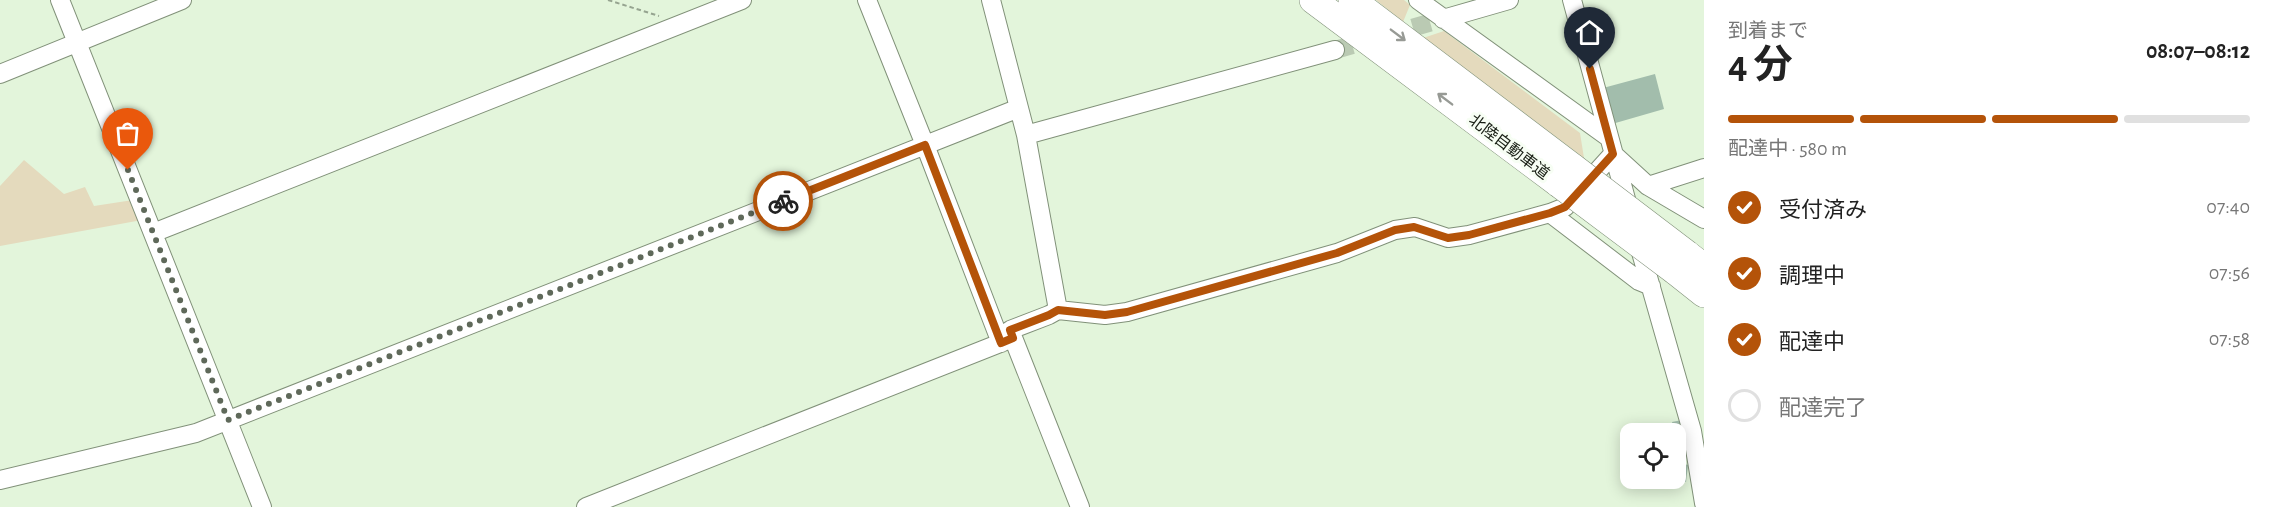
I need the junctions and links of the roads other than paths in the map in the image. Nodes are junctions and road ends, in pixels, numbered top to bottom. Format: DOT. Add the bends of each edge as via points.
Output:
graph roads {
  1 [pos="60,0"];
  2 [pos="182,0"];
  3 [pos="741,0"];
  4 [pos="867,0"];
  5 [pos="991,0"];
  6 [pos="1308,0"];
  7 [pos="1313,0"];
  8 [pos="1418,0"];
  9 [pos="1509,0"];
  10 [pos="1572,0"];
  11 [pos="1349,12"];
  12 [pos="1443,19"];
  13 [pos="77,44"];
  14 [pos="1335,50"];
  15 [pos="0,74"];
  16 [pos="1019,108"];
  17 [pos="1026,135"];
  18 [pos="925,145"];
  19 [pos="1610,145"];
  20 [pos="1704,168"];
  21 [pos="1648,186"];
  22 [pos="1550,213"];
  23 [pos="1704,219"];
  24 [pos="153,233"];
  25 [pos="1689,264"];
  26 [pos="1651,286"];
  27 [pos="1704,294"];
  28 [pos="1058,310"];
  29 [pos="1007,340"];
  30 [pos="228,420"];
  31 [pos="0,480"];
  32 [pos="1704,503"];
  33 [pos="262,507"];
  34 [pos="586,507"];
  35 [pos="1080,507"];
  1 -- 13 [label="street"];
  2 -- 13 [label="street"];
  3 -- 24 [label="street"];
  4 -- 18 [label="street"];
  5 -- 16 [label="street"];
  6 -- 11 [label="highway"];
  7 -- 11 [label="highway, 北陸自動車道"];
  8 -- 12 [label="street"];
  9 -- 12 [label="street"];
  10 -- 19 [label="street"];
  11 -- 25 [label="highway, 北陸自動車道, bridge"];
  12 -- 19 [label="street"];
  13 -- 15 [label="street"];
  13 -- 24 [label="street"];
  14 -- 17 [label="street"];
  16 -- 17 [label="street"];
  16 -- 18 [label="street"];
  17 -- 28 [label="street"];
  18 -- 29 [label="street"];
  18 -- 30 [label="street"];
  19 -- 21 [label="street"];
  19 -- 22 [label="street" via="1565,207"];
  19 -- 26 [label="street"];
  20 -- 21 [label="street"];
  21 -- 23 [label="street"];
  22 -- 26 [label="street"];
  22 -- 28 [label="street" via="1448,238 1414,227 1395,230 1337,253 1127,312 1105,315"];
  24 -- 30 [label="street"];
  25 -- 27 [label="highway, 北陸自動車道"];
  26 -- 32 [label="street" via="1692,430"];
  28 -- 29 [label="street" via="1010,330"];
  29 -- 34 [label="street"];
  29 -- 35 [label="street"];
  30 -- 31 [label="street" via="196,433"];
  30 -- 33 [label="street"];
}
